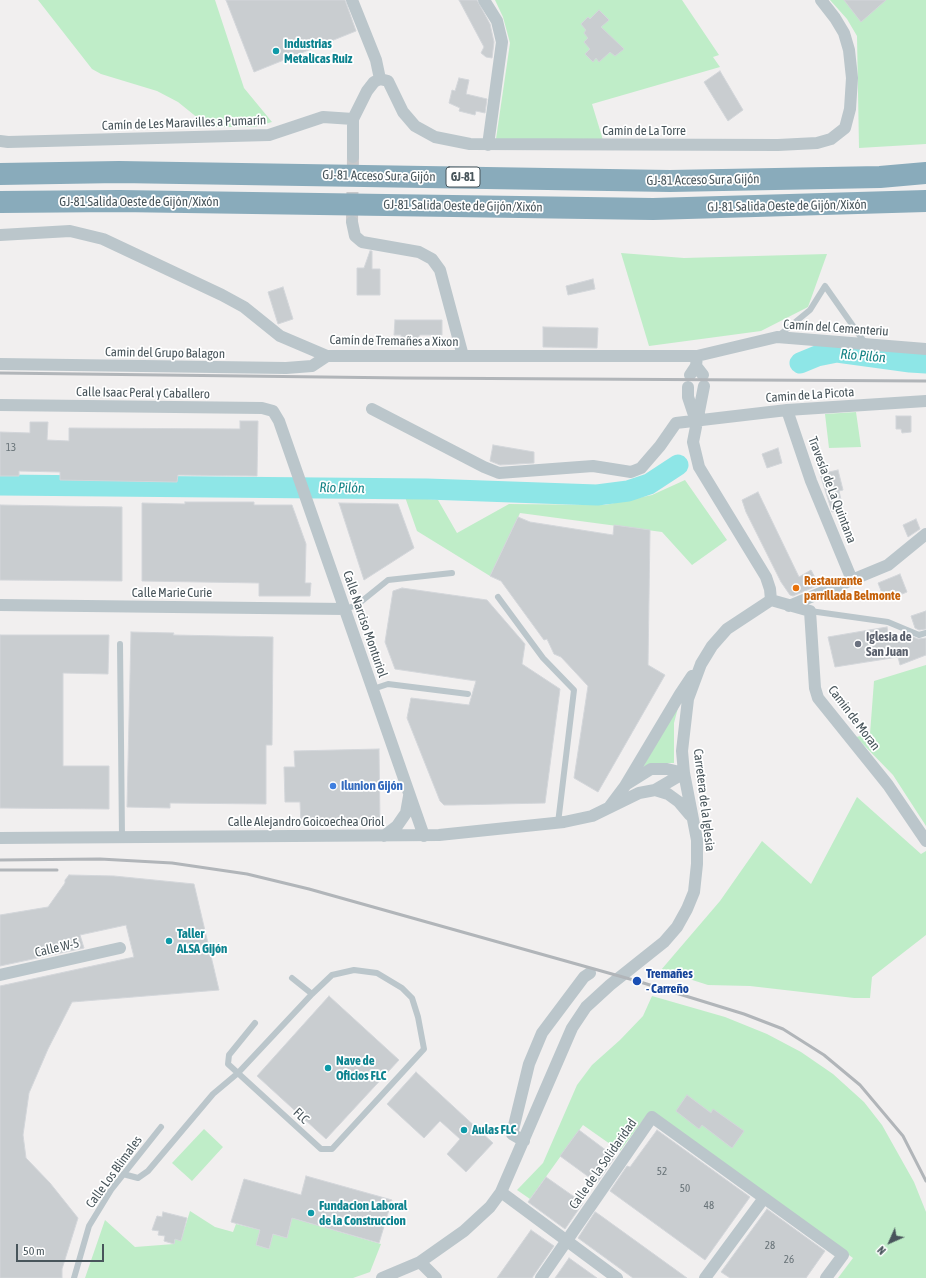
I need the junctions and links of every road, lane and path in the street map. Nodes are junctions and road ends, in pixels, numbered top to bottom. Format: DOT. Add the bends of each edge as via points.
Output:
graph roads {
  1 [pos="352,0"];
  2 [pos="484,0"];
  3 [pos="821,0"];
  4 [pos="380,79"];
  5 [pos="353,119"];
  6 [pos="0,141"];
  7 [pos="488,145"];
  8 [pos="353,157"];
  9 [pos="926,173"];
  10 [pos="0,174"];
  11 [pos="926,201"];
  12 [pos="0,202"];
  13 [pos="352,222"];
  14 [pos="0,235"];
  15 [pos="777,337"];
  16 [pos="865,343"];
  17 [pos="926,350"];
  18 [pos="327,356"];
  19 [pos="463,356"];
  20 [pos="0,364"];
  21 [pos="693,371"];
  22 [pos="926,401"];
  23 [pos="0,405"];
  24 [pos="372,409"];
  25 [pos="787,410"];
  26 [pos="696,420"];
  27 [pos="279,421"];
  28 [pos="926,534"];
  29 [pos="452,573"];
  30 [pos="852,580"];
  31 [pos="498,597"];
  32 [pos="771,600"];
  33 [pos="0,605"];
  34 [pos="789,606"];
  35 [pos="345,609"];
  36 [pos="810,611"];
  37 [pos="926,633"];
  38 [pos="120,644"];
  39 [pos="701,664"];
  40 [pos="373,689"];
  41 [pos="468,694"];
  42 [pos="684,773"];
  43 [pos="625,786"];
  44 [pos="655,790"];
  45 [pos="410,795"];
  46 [pos="609,808"];
  47 [pos="691,816"];
  48 [pos="558,823"];
  49 [pos="384,836"];
  50 [pos="424,836"];
  51 [pos="122,837"];
  52 [pos="0,838"];
  53 [pos="926,841"];
  54 [pos="120,948"];
  55 [pos="590,973"];
  56 [pos="0,975"];
  57 [pos="292,978"];
  58 [pos="312,994"];
  59 [pos="255,1023"];
  60 [pos="238,1072"];
  61 [pos="161,1126"];
  62 [pos="524,1141"];
  63 [pos="123,1174"];
  64 [pos="501,1192"];
  65 [pos="764,1198"];
  66 [pos="567,1242"];
  67 [pos="420,1262"];
  68 [pos="74,1278"];
  69 [pos="382,1278"];
  70 [pos="436,1278"];
  71 [pos="541,1278"];
  72 [pos="617,1278"];
  73 [pos="706,1278"];
  74 [pos="826,1278"];
  1 -- 4 [label="street" via="376,60"];
  2 -- 7 [label="street" via="497,21 502,42"];
  3 -- 7 [label="street, Camín de La Torre" via="844,33 852,78 850,109 845,128 831,139 817,143 778,145"];
  4 -- 5 [label="street" via="367,91"];
  4 -- 7 [label="street, Camín de La Torre" via="388,81 403,112 415,126 435,137"];
  5 -- 6 [label="street, Camín de Les Maravilles a Pumarín" via="323,117 269,135"];
  5 -- 8 [label="street"];
  9 -- 10 [label="highway, GJ-81 Acceso Sur a Gijón / GJ-81" via="880,177 670,181 119,172"];
  11 -- 12 [label="highway, GJ-81 Salida Oeste de Gijón/Xixón / GJ-81" via="653,209 119,201"];
  13 -- 19 [label="street" via="355,236 362,242 419,252 432,259 440,270"];
  14 -- 18 [label="street, Camín de Tremañes a Xixon" via="70,231 103,239 222,295 244,307 280,336"];
  15 -- 16 [label="street, Camín del Cementeriu"];
  15 -- 16 [label="lane" via="810,310 825,286"];
  15 -- 21 [label="street, Camín del Cementeriu"];
  16 -- 17 [label="street, Camín del Cementeriu"];
  18 -- 19 [label="street, Camín de Tremañes a Xixon"];
  18 -- 20 [label="street, Camin del Grupo Balagon" via="312,366 286,368"];
  19 -- 21 [label="street, Camín de Tremañes a Xixon"];
  21 -- 26 [label="street" via="688,398"];
  21 -- 26 [label="street" via="704,381"];
  22 -- 25 [label="street, Camin de La Picota"];
  23 -- 27 [label="street, Calle Isaac Peral y Caballero" via="262,408 273,411"];
  24 -- 26 [label="street, Camin de La Picota" via="484,468 499,473 593,466 631,472 641,468 676,423"];
  25 -- 26 [label="street, Camin de La Picota"];
  25 -- 30 [label="street, Travesía de La Quintana" via="811,481"];
  26 -- 32 [label="street" via="693,442 699,467 766,577"];
  27 -- 35 [label="street, Calle Narciso Monturiol"];
  28 -- 30 [label="street" via="888,565"];
  29 -- 35 [label="lane" via="388,580 357,605"];
  30 -- 34 [label="street"];
  31 -- 48 [label="lane" via="543,658 574,690"];
  32 -- 34 [label="street"];
  32 -- 39 [label="street, Carretera de la Iglesia" via="728,629 712,646"];
  33 -- 35 [label="street, Calle Marie Curie"];
  34 -- 36 [label="street"];
  35 -- 40 [label="street, Calle Narciso Monturiol"];
  36 -- 37 [label="lane" via="888,622 919,636"];
  36 -- 53 [label="street, Camin de Moran" via="815,688 818,698 888,785"];
  38 -- 51 [label="lane"];
  39 -- 42 [label="street, Carretera de la Iglesia" via="688,699 683,731"];
  39 -- 43 [label="street, Calle Alejandro Goicoechea Oriol"];
  40 -- 41 [label="lane" via="388,684"];
  40 -- 45 [label="street, Calle Narciso Monturiol"];
  42 -- 43 [label="street, Calle Alejandro Goicoechea Oriol" via="651,769"];
  42 -- 44 [label="street, Calle Alejandro Goicoechea Oriol"];
  42 -- 47 [label="street, Carretera de la Iglesia"];
  43 -- 46 [label="street, Calle Alejandro Goicoechea Oriol"];
  44 -- 46 [label="street, Calle Alejandro Goicoechea Oriol" via="639,793"];
  44 -- 47 [label="street" via="668,794"];
  45 -- 49 [label="street" via="406,813 397,826"];
  45 -- 50 [label="street, Calle Narciso Monturiol"];
  46 -- 48 [label="street, Calle Alejandro Goicoechea Oriol" via="592,816"];
  47 -- 62 [label="street, Carretera de la Iglesia" via="697,840 697,864 694,892 688,909 664,942 586,1007 572,1028"];
  48 -- 50 [label="street, Calle Alejandro Goicoechea Oriol"];
  49 -- 50 [label="street, Calle Alejandro Goicoechea Oriol"];
  49 -- 51 [label="street, Calle Alejandro Goicoechea Oriol"];
  51 -- 52 [label="street, Calle Alejandro Goicoechea Oriol"];
  54 -- 56 [label="street, Calle W-5"];
  55 -- 62 [label="street" via="584,977 542,1033 529,1064 512,1134"];
  57 -- 58 [label="lane"];
  58 -- 60 [label="lane"];
  58 -- 60 [label="lane, FLC" via="332,975 354,970 377,973 402,988 412,998 424,1049 332,1148 321,1149"];
  59 -- 60 [label="lane, FLC" via="229,1055 228,1064"];
  60 -- 63 [label="lane" via="213,1094 148,1171 138,1178"];
  61 -- 63 [label="lane, Calle Los Blimales"];
  62 -- 64 [label="street, Carretera de la Iglesia"];
  63 -- 68 [label="lane, Calle Los Blimales" via="89,1226"];
  64 -- 66 [label="street"];
  64 -- 67 [label="street, Carretera de la Iglesia" via="490,1207 464,1231"];
  65 -- 66 [label="street, Calle de la Solidaridad" via="652,1117"];
  65 -- 73 [label="street"];
  65 -- 74 [label="street, Calle de la Solidaridad" via="843,1255"];
  66 -- 71 [label="street, Calle de la Solidaridad"];
  66 -- 72 [label="street"];
  67 -- 69 [label="street, Carretera de la Iglesia"];
  67 -- 70 [label="street"];
}
